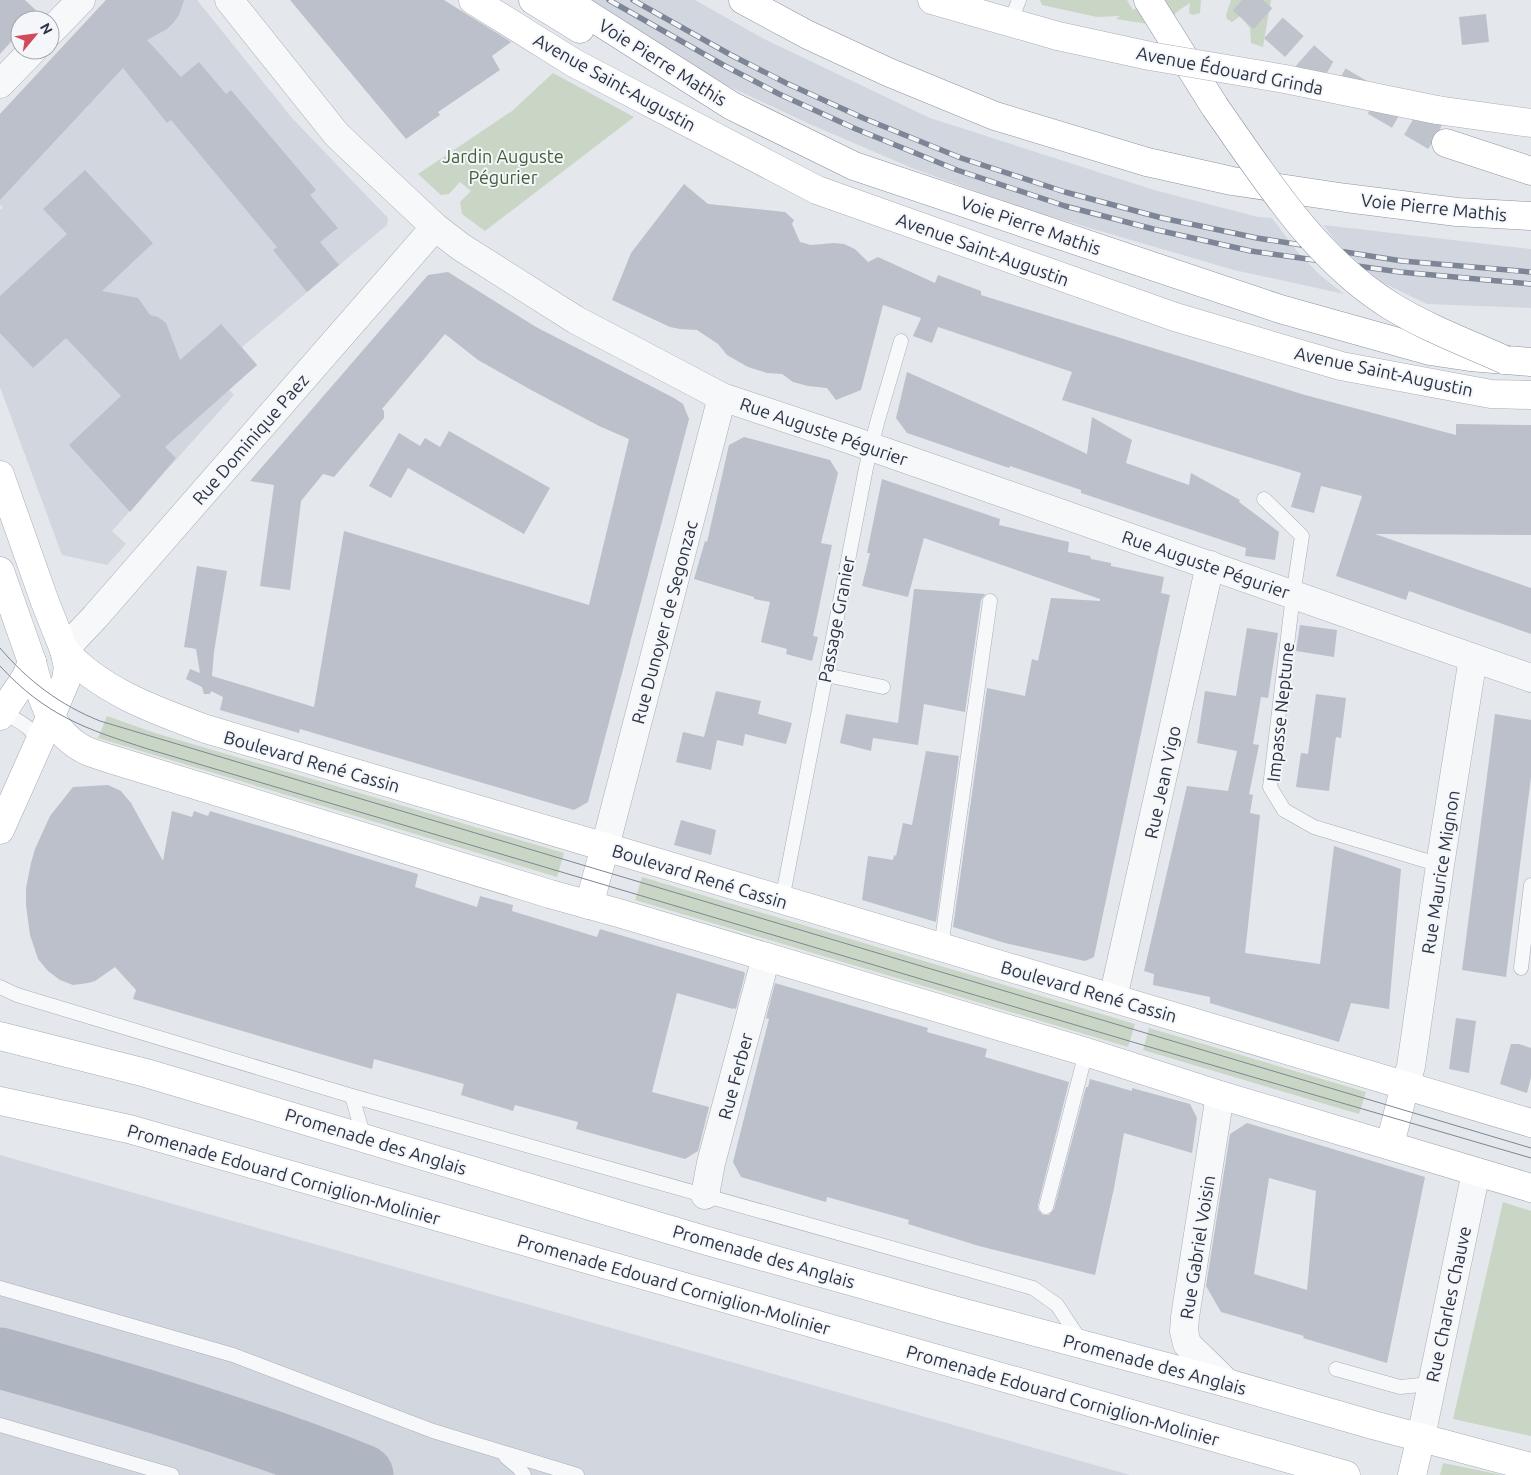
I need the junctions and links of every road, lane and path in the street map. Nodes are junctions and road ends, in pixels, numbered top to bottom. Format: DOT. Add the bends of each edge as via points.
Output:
graph roads {
  1 [pos="81,0"];
  2 [pos="228,0"];
  3 [pos="473,0"];
  4 [pos="533,0"];
  5 [pos="566,0"];
  6 [pos="743,0"];
  7 [pos="932,0"];
  8 [pos="1148,0"];
  9 [pos="1014,12"];
  10 [pos="60,22"];
  11 [pos="23,60"];
  12 [pos="0,84"];
  13 [pos="732,106"];
  14 [pos="1531,123"];
  15 [pos="1446,143"];
  16 [pos="1531,171"];
  17 [pos="1531,216"];
  18 [pos="435,227"];
  19 [pos="901,340"];
  20 [pos="1518,361"];
  21 [pos="1531,395"];
  22 [pos="722,397"];
  23 [pos="871,447"];
  24 [pos="0,475"];
  25 [pos="1264,499"];
  26 [pos="1210,565"];
  27 [pos="0,571"];
  28 [pos="1293,594"];
  29 [pos="990,601"];
  30 [pos="64,650"];
  31 [pos="1474,658"];
  32 [pos="32,662"];
  33 [pos="826,675"];
  34 [pos="1531,678"];
  35 [pos="883,687"];
  36 [pos="1,712"];
  37 [pos="50,718"];
  38 [pos="37,746"];
  39 [pos="1,832"];
  40 [pos="605,847"];
  41 [pos="1440,865"];
  42 [pos="1531,885"];
  43 [pos="782,900"];
  44 [pos="589,905"];
  45 [pos="941,947"];
  46 [pos="766,957"];
  47 [pos="1521,968"];
  48 [pos="0,987"];
  49 [pos="1113,998"];
  50 [pos="0,1036"];
  51 [pos="1086,1052"];
  52 [pos="1405,1086"];
  53 [pos="1220,1095"];
  54 [pos="352,1096"];
  55 [pos="0,1100"];
  56 [pos="1531,1124"];
  57 [pos="364,1138"];
  58 [pos="1390,1144"];
  59 [pos="1476,1172"];
  60 [pos="1531,1188"];
  61 [pos="705,1195"];
  62 [pos="1046,1208"];
  63 [pos="0,1288"];
  64 [pos="1082,1344"];
  65 [pos="1336,1369"];
  66 [pos="1227,1383"];
  67 [pos="1431,1384"];
  68 [pos="0,1425"];
  69 [pos="1421,1437"];
  70 [pos="490,1450"];
  71 [pos="1531,1467"];
  72 [pos="172,1475"];
  73 [pos="524,1475"];
  74 [pos="577,1475"];
  75 [pos="1346,1475"];
  76 [pos="1412,1475"];
  1 -- 10 [label="street"];
  2 -- 18 [label="street, Rue Auguste Pégurier" via="338,135"];
  3 -- 21 [label="main road, Avenue Saint-Augustin" via="574,63 817,190 1175,317 1340,366 1491,394"];
  4 -- 13 [label="main road" via="662,79"];
  5 -- 13 [label="main road, Voie Pierre Mathis"];
  6 -- 17 [label="main road, Voie Pierre Mathis" via="888,72 995,116 1147,162 1232,181 1346,198 1457,212"];
  7 -- 9 [label="main road, Avenue Édouard Grinda"];
  8 -- 20 [label="main road, bridge" via="1216,107 1295,218 1326,254 1391,306 1444,333"];
  9 -- 14 [label="main road, Avenue Édouard Grinda, bridge" via="1058,36 1437,110"];
  11 -- 12 [label="street"];
  13 -- 20 [label="main road, Voie Pierre Mathis" via="854,166 1280,309 1430,351"];
  15 -- 16 [label="main road"];
  18 -- 22 [label="street, Rue Auguste Pégurier" via="576,320"];
  18 -- 30 [label="street, Rue Dominique Paez"];
  19 -- 23 [label="lane, Passage Granier"];
  22 -- 23 [label="street, Rue Auguste Pégurier"];
  22 -- 40 [label="street, Rue Dunoyer de Segonzac"];
  23 -- 26 [label="street, Rue Auguste Pégurier"];
  23 -- 33 [label="lane, Passage Granier"];
  24 -- 30 [label="main road, Boulevard René Cassin"];
  25 -- 28 [label="lane, Impasse Neptune" via="1302,536"];
  26 -- 28 [label="street, Rue Auguste Pégurier"];
  26 -- 49 [label="street, Rue Jean Vigo"];
  27 -- 32 [label="main road"];
  28 -- 31 [label="street, Rue Auguste Pégurier"];
  28 -- 41 [label="lane, Impasse Neptune" via="1270,786 1284,810 1314,826"];
  29 -- 45 [label="lane"];
  30 -- 32 [label="main road"];
  30 -- 37 [label="main road" via="68,674"];
  30 -- 40 [label="main road, Boulevard René Cassin" via="81,667 114,689 158,711 206,729"];
  31 -- 34 [label="street, Rue Auguste Pégurier"];
  31 -- 41 [label="street, Rue Maurice Mignon"];
  32 -- 36 [label="main road" via="26,677"];
  32 -- 37 [label="main road"];
  33 -- 35 [label="lane"];
  33 -- 43 [label="lane, Passage Granier"];
  36 -- 38 [label="lane" via="32,730"];
  37 -- 38 [label="main road"];
  37 -- 44 [label="main road" via="76,744 117,761"];
  38 -- 39 [label="main road"];
  40 -- 43 [label="main road, Boulevard René Cassin"];
  40 -- 44 [label="main road"];
  41 -- 52 [label="street, Rue Maurice Mignon" via="1411,1066"];
  42 -- 47 [label="lane"];
  43 -- 45 [label="main road, Boulevard René Cassin"];
  44 -- 46 [label="main road"];
  45 -- 49 [label="main road, Boulevard René Cassin"];
  46 -- 51 [label="main road"];
  46 -- 61 [label="street, Rue Ferber"];
  48 -- 54 [label="lane" via="17,996"];
  49 -- 52 [label="main road, Boulevard René Cassin"];
  50 -- 57 [label="main road, Promenade des Anglais" via="146,1073"];
  51 -- 53 [label="main road"];
  51 -- 62 [label="lane"];
  52 -- 56 [label="main road, Boulevard René Cassin"];
  52 -- 58 [label="main road"];
  53 -- 58 [label="main road"];
  53 -- 66 [label="street, Rue Gabriel Voisin" via="1184,1331 1187,1344"];
  54 -- 57 [label="lane"];
  54 -- 61 [label="lane"];
  55 -- 75 [label="main road, Promenade Edouard Corniglion-Molinier" via="138,1132"];
  57 -- 64 [label="main road, Promenade des Anglais" via="714,1242"];
  58 -- 59 [label="main road"];
  59 -- 60 [label="main road"];
  59 -- 67 [label="street, Rue Charles Chauve"];
  61 -- 64 [label="lane" via="1033,1288 1057,1305"];
  63 -- 70 [label="lane" via="233,1355"];
  64 -- 66 [label="main road, Promenade des Anglais"];
  65 -- 67 [label="lane" via="1400,1387"];
  66 -- 69 [label="main road, Promenade des Anglais"];
  67 -- 69 [label="street, Rue Charles Chauve"];
  68 -- 72 [label="lane"];
  69 -- 71 [label="main road, Promenade des Anglais"];
  69 -- 76 [label="main road"];
  70 -- 73 [label="lane" via="510,1460"];
  70 -- 74 [label="lane"];
}
